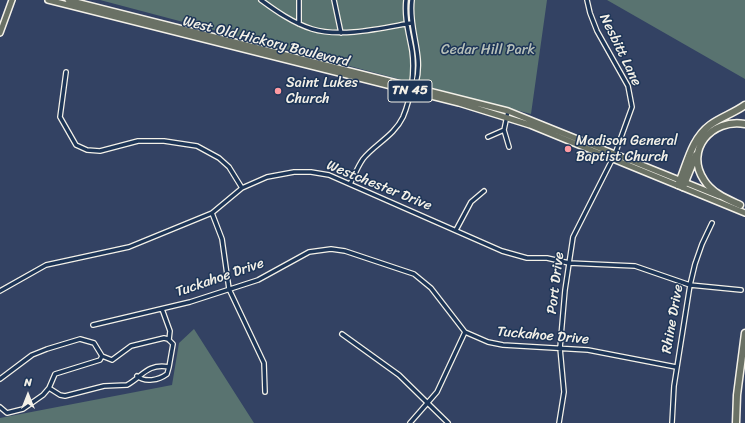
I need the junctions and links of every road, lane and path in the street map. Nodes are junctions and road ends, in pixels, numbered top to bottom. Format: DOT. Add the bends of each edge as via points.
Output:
graph roads {
  1 [pos="12,0"];
  2 [pos="48,0"];
  3 [pos="68,0"];
  4 [pos="299,0"];
  5 [pos="334,0"];
  6 [pos="406,0"];
  7 [pos="412,0"];
  8 [pos="587,0"];
  9 [pos="263,1"];
  10 [pos="411,23"];
  11 [pos="299,24"];
  12 [pos="406,24"];
  13 [pos="341,33"];
  14 [pos="0,34"];
  15 [pos="66,72"];
  16 [pos="411,89"];
  17 [pos="745,105"];
  18 [pos="507,114"];
  19 [pos="745,124"];
  20 [pos="504,130"];
  21 [pos="488,137"];
  22 [pos="701,144"];
  23 [pos="509,147"];
  24 [pos="614,156"];
  25 [pos="350,184"];
  26 [pos="681,184"];
  27 [pos="242,188"];
  28 [pos="484,191"];
  29 [pos="742,206"];
  30 [pos="212,213"];
  31 [pos="745,213"];
  32 [pos="712,223"];
  33 [pos="456,230"];
  34 [pos="569,263"];
  35 [pos="690,284"];
  36 [pos="229,289"];
  37 [pos="741,290"];
  38 [pos="0,291"];
  39 [pos="162,309"];
  40 [pos="92,325"];
  41 [pos="464,332"];
  42 [pos="745,333"];
  43 [pos="342,334"];
  44 [pos="170,340"];
  45 [pos="560,348"];
  46 [pos="102,356"];
  47 [pos="169,366"];
  48 [pos="676,367"];
  49 [pos="137,376"];
  50 [pos="0,379"];
  51 [pos="49,388"];
  52 [pos="265,392"];
  53 [pos="427,402"];
  54 [pos="0,407"];
  55 [pos="410,423"];
  56 [pos="448,423"];
  57 [pos="559,423"];
  58 [pos="672,423"];
  59 [pos="736,423"];
  1 -- 14 [label="main road"];
  2 -- 16 [label="main road, West Old Hickory Boulevard / TN 45"];
  3 -- 16 [label="main road, West Old Hickory Boulevard / TN 45"];
  4 -- 11 [label="street"];
  5 -- 13 [label="street"];
  6 -- 12 [label="street"];
  7 -- 10 [label="street"];
  8 -- 24 [label="street, Nesbitt Lane" via="595,26 620,69 631,97 630,116"];
  9 -- 11 [label="street"];
  10 -- 12 [label="street"];
  10 -- 16 [label="street" via="419,59 417,82"];
  11 -- 13 [label="street" via="318,31"];
  12 -- 13 [label="street"];
  12 -- 16 [label="street" via="413,55"];
  15 -- 27 [label="street" via="60,117 76,145 100,152 138,141 196,145 229,167"];
  16 -- 18 [label="main road, West Old Hickory Boulevard / TN 45"];
  16 -- 25 [label="street" via="402,118 387,139 363,159"];
  17 -- 26 [label="highway" via="710,125 702,133 695,143"];
  18 -- 20 [label="street"];
  18 -- 24 [label="main road, West Old Hickory Boulevard / TN 45"];
  19 -- 22 [label="highway" via="721,126 708,133"];
  20 -- 21 [label="street"];
  20 -- 23 [label="street"];
  22 -- 26 [label="highway"];
  22 -- 29 [label="highway" via="698,162 703,180 719,194"];
  24 -- 26 [label="main road, West Old Hickory Boulevard / TN 45"];
  24 -- 34 [label="street, Port Drive" via="573,237"];
  25 -- 27 [label="street, Westchester Drive" via="323,174 294,172 267,177"];
  25 -- 33 [label="street, Westchester Drive"];
  26 -- 29 [label="main road, West Old Hickory Boulevard / TN 45"];
  26 -- 31 [label="main road, West Old Hickory Boulevard / TN 45"];
  27 -- 30 [label="street, Westchester Drive"];
  28 -- 33 [label="street" via="472,202"];
  30 -- 36 [label="street" via="222,239"];
  30 -- 38 [label="street, Westchester Drive" via="129,247 46,265"];
  32 -- 35 [label="street, Rhine Drive" via="694,264"];
  33 -- 34 [label="street, Westchester Drive" via="510,254"];
  34 -- 35 [label="street, Westchester Drive" via="635,266"];
  34 -- 45 [label="street, Port Drive"];
  35 -- 37 [label="street, Westchester Drive"];
  35 -- 48 [label="street, Rhine Drive"];
  36 -- 39 [label="street, Tuckahoe Drive"];
  36 -- 41 [label="street, Tuckahoe Drive" via="258,280 309,252 330,249 345,251 414,274 431,288"];
  36 -- 52 [label="street" via="264,363"];
  39 -- 40 [label="street, Tuckahoe Drive"];
  39 -- 44 [label="street" via="170,331"];
  41 -- 45 [label="street, Tuckahoe Drive" via="503,345"];
  41 -- 53 [label="street" via="437,392"];
  42 -- 59 [label="highway"];
  43 -- 53 [label="street" via="399,374"];
  44 -- 46 [label="street" via="164,338 134,344 112,360"];
  44 -- 47 [label="street" via="173,346"];
  45 -- 48 [label="street, Tuckahoe Drive" via="588,350"];
  45 -- 57 [label="street, Port Drive" via="564,392"];
  46 -- 50 [label="street" via="94,343 80,339 32,355"];
  46 -- 51 [label="street" via="100,360 55,374"];
  47 -- 49 [label="street" via="150,369"];
  47 -- 49 [label="street" via="167,374 158,379 145,380"];
  48 -- 58 [label="street, Rhine Drive"];
  49 -- 51 [label="street" via="127,385 104,386 65,396"];
  51 -- 54 [label="street" via="23,409 7,413"];
  53 -- 55 [label="street"];
  53 -- 56 [label="street"];
}
